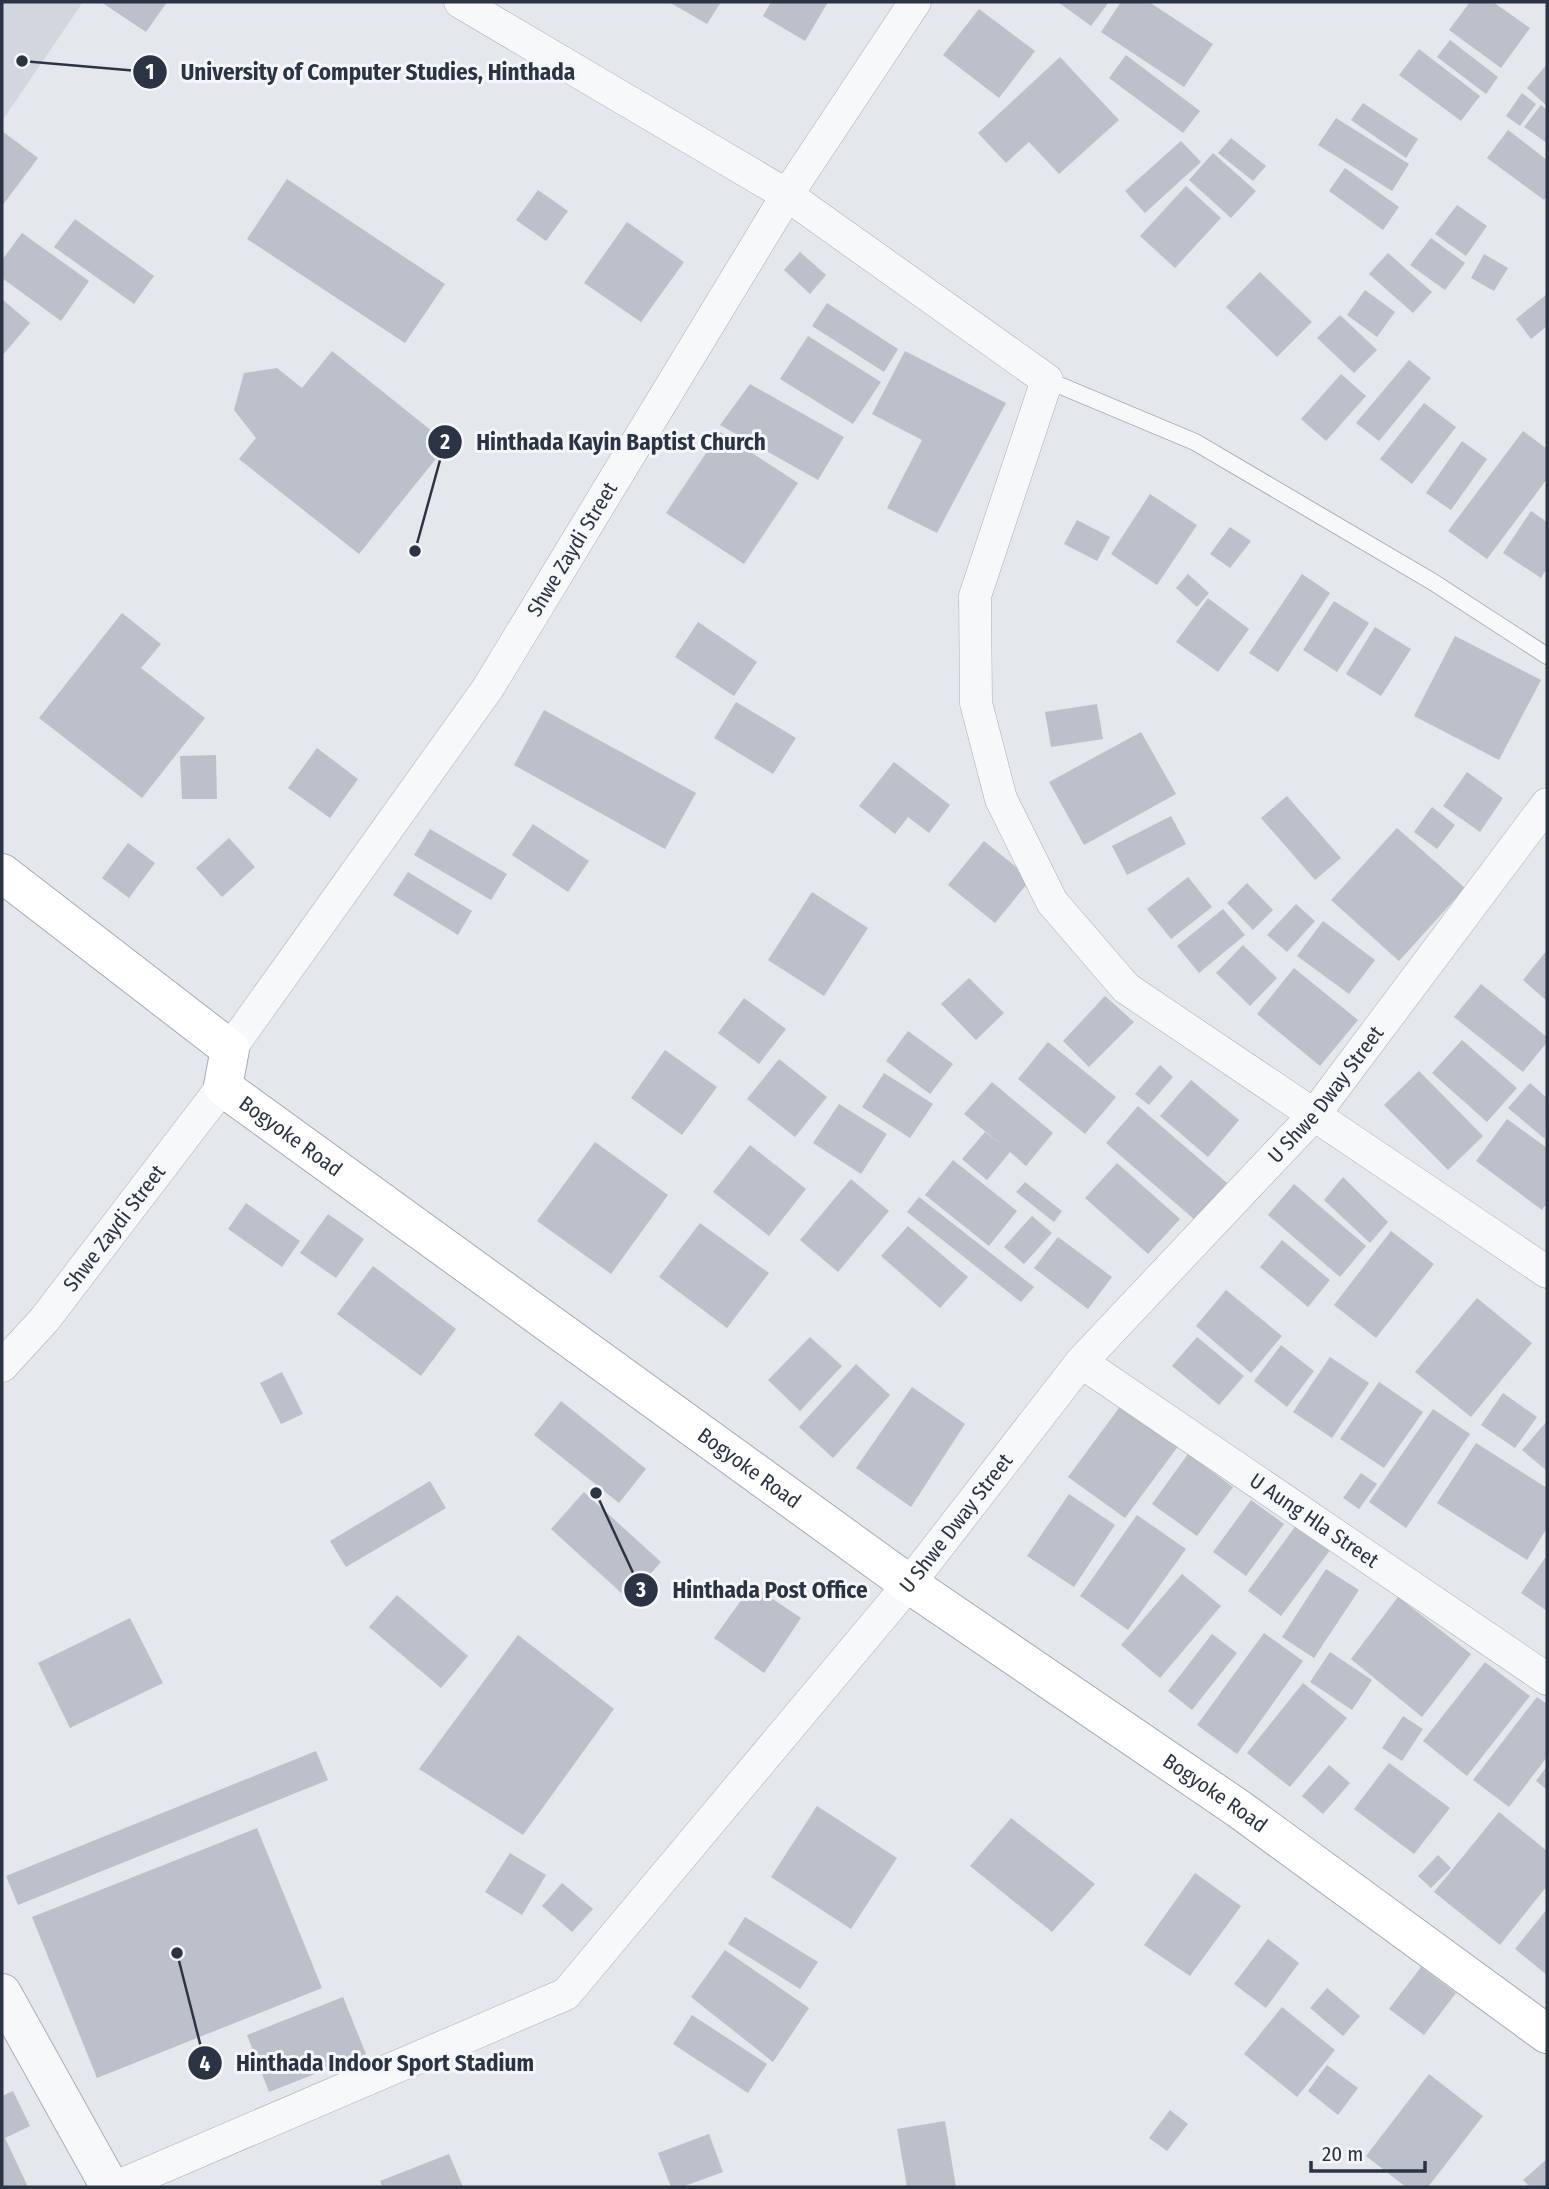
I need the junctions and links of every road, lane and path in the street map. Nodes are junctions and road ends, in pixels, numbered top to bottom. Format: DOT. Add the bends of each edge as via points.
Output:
graph roads {
  1 [pos="460,2"];
  2 [pos="915,2"];
  3 [pos="787,195"];
  4 [pos="1047,380"];
  5 [pos="1547,656"];
  6 [pos="1547,804"];
  7 [pos="2,873"];
  8 [pos="230,1049"];
  9 [pos="223,1086"];
  10 [pos="1314,1115"];
  11 [pos="1547,1272"];
  12 [pos="1081,1362"];
  13 [pos="2,1366"];
  14 [pos="909,1584"];
  15 [pos="1547,1679"];
  16 [pos="2,1993"];
  17 [pos="1547,2034"];
  18 [pos="110,2187"];
  19 [pos="116,2187"];
  1 -- 3 [label="street"];
  2 -- 3 [label="street, Shwe Zaydi Street"];
  3 -- 4 [label="street"];
  3 -- 8 [label="street, Shwe Zaydi Street" via="488,688"];
  4 -- 5 [label="lane" via="1195,442 1433,582"];
  4 -- 10 [label="street" via="975,596 976,703 1001,799 1052,902 1126,988"];
  6 -- 10 [label="street, U Shwe Dway Street"];
  7 -- 8 [label="main road"];
  8 -- 9 [label="main road, Bogyoke Road"];
  9 -- 13 [label="street, Shwe Zaydi Street" via="45,1319"];
  9 -- 14 [label="main road, Bogyoke Road"];
  10 -- 11 [label="street"];
  10 -- 12 [label="street, U Shwe Dway Street"];
  12 -- 14 [label="street, U Shwe Dway Street"];
  12 -- 15 [label="street, U Aung Hla Street"];
  14 -- 17 [label="main road, Bogyoke Road" via="1239,1810"];
  14 -- 19 [label="street, U Shwe Dway Street" via="566,1994"];
  16 -- 18 [label="street"];
}
